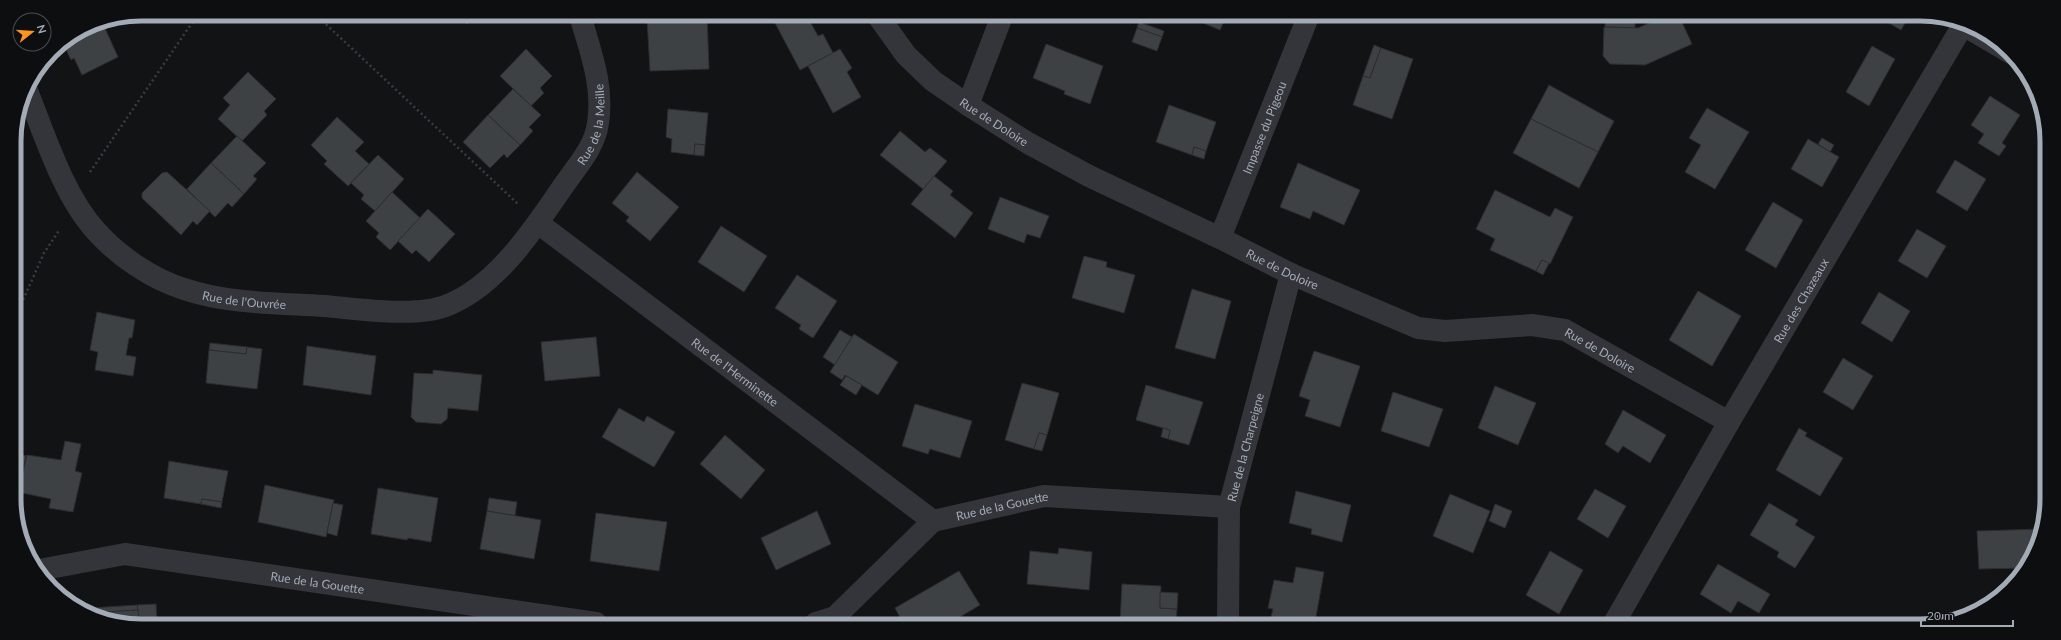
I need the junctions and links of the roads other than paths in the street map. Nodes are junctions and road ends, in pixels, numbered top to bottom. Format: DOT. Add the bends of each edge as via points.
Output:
graph roads {
  1 [pos="582,21"];
  2 [pos="882,21"];
  3 [pos="1000,21"];
  4 [pos="1306,21"];
  5 [pos="1961,28"];
  6 [pos="29,97"];
  7 [pos="968,105"];
  8 [pos="538,223"];
  9 [pos="1220,238"];
  10 [pos="1291,274"];
  11 [pos="1729,422"];
  12 [pos="1229,507"];
  13 [pos="933,521"];
  14 [pos="44,569"];
  15 [pos="569,619"];
  16 [pos="829,619"];
  17 [pos="1228,619"];
  18 [pos="1616,619"];
  1 -- 8 [label="street, Rue de la Meille" via="597,72 601,99 598,126 588,151"];
  2 -- 7 [label="street, Rue de Doloire" via="906,55 933,81"];
  3 -- 7 [label="street"];
  4 -- 9 [label="street, Impasse du Pigeou"];
  5 -- 11 [label="street, Rue des Chazeaux"];
  6 -- 8 [label="street, Rue de l'Ouvrée" via="57,168 95,230 147,272 183,289 250,301 385,310 418,311 447,306 472,292 511,256"];
  7 -- 9 [label="street, Rue de Doloire" via="1028,143 1089,176"];
  8 -- 13 [label="street, Rue de l'Herminette"];
  9 -- 10 [label="street, Rue de Doloire"];
  10 -- 11 [label="street, Rue de Doloire" via="1418,328 1445,331 1532,325 1565,330"];
  10 -- 12 [label="street, Rue de la Charpeigne"];
  11 -- 18 [label="street, Rue des Chazeaux"];
  12 -- 13 [label="street, Rue de la Gouette" via="1044,496"];
  12 -- 17 [label="street, Rue de la Charpeigne"];
  13 -- 16 [label="street" via="835,617"];
  14 -- 15 [label="street, Rue de la Gouette" via="124,554"];
}
